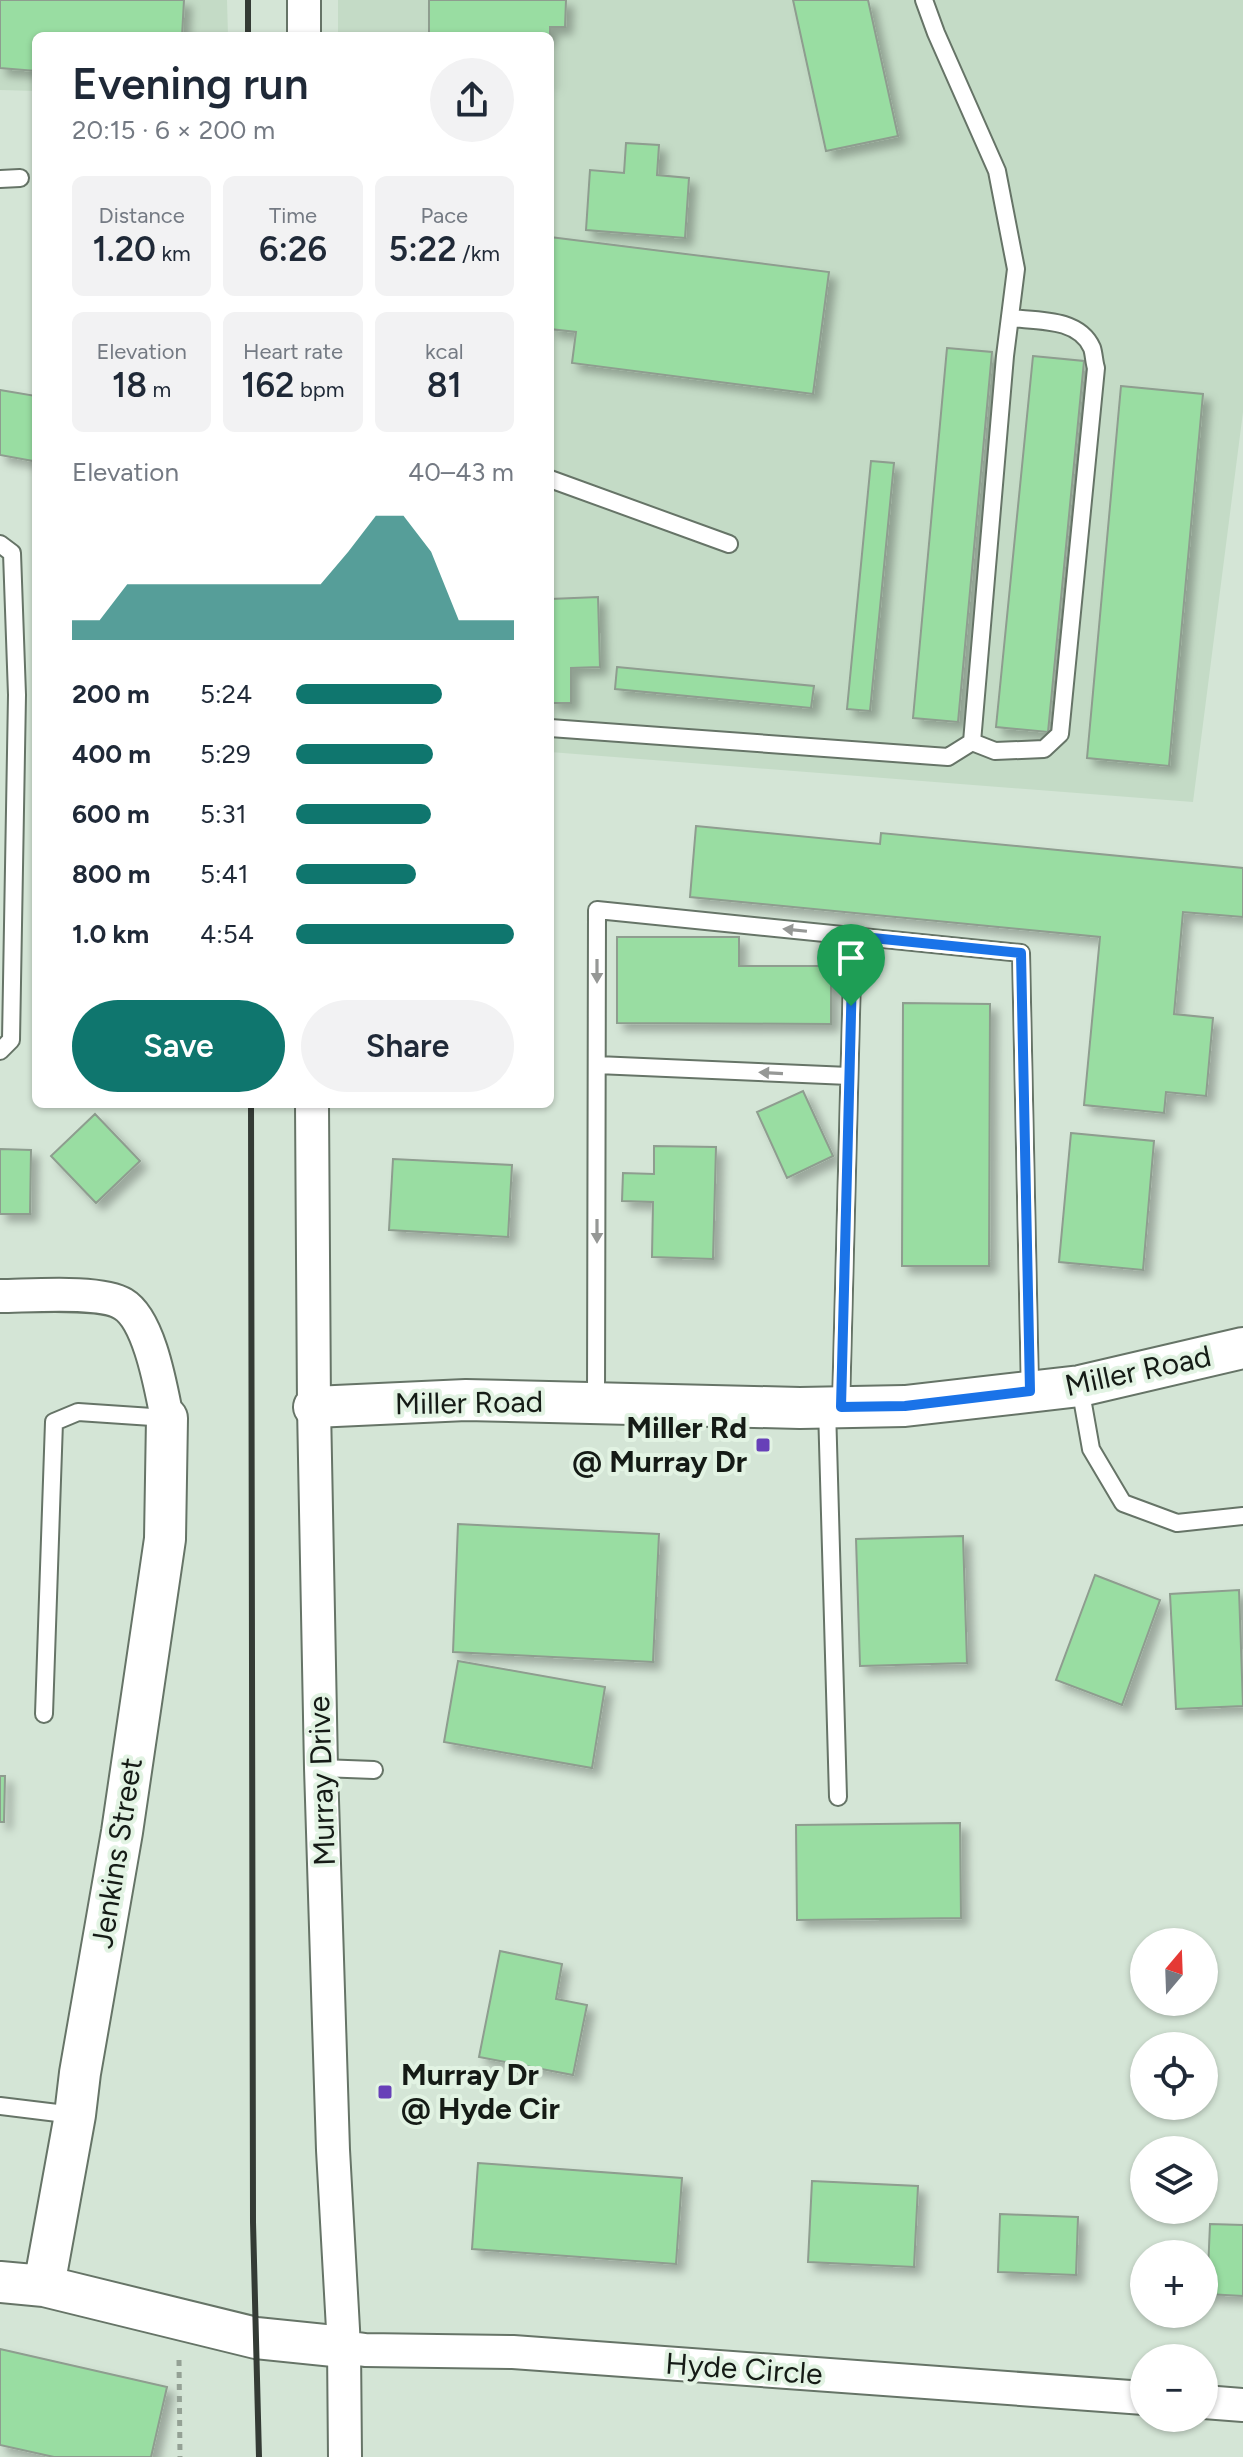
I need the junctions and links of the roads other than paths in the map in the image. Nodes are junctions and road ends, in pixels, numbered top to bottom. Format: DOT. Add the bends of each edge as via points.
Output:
graph roads {
  1 [pos="304,0"];
  2 [pos="924,0"];
  3 [pos="304,32"];
  4 [pos="20,178"];
  5 [pos="0,179"];
  6 [pos="1010,318"];
  7 [pos="554,480"];
  8 [pos="0,544"];
  9 [pos="729,544"];
  10 [pos="554,728"];
  11 [pos="972,742"];
  12 [pos="853,936"];
  13 [pos="0,1051"];
  14 [pos="597,1065"];
  15 [pos="849,1076"];
  16 [pos="312,1108"];
  17 [pos="0,1296"];
  18 [pos="1243,1348"];
  19 [pos="1080,1386"];
  20 [pos="1030,1391"];
  21 [pos="596,1403"];
  22 [pos="314,1407"];
  23 [pos="834,1408"];
  24 [pos="167,1418"];
  25 [pos="1243,1516"];
  26 [pos="44,1714"];
  27 [pos="321,1768"];
  28 [pos="374,1770"];
  29 [pos="838,1797"];
  30 [pos="0,2106"];
  31 [pos="75,2115"];
  32 [pos="0,2282"];
  33 [pos="44,2286"];
  34 [pos="344,2347"];
  35 [pos="1130,2397"];
  36 [pos="1218,2403"];
  37 [pos="1243,2405"];
  38 [pos="345,2457"];
  1 -- 3 [label="street"];
  2 -- 6 [label="lane" via="997,171 1016,269"];
  4 -- 5 [label="lane"];
  6 -- 11 [label="lane"];
  6 -- 11 [label="lane" via="1061,323 1080,332 1096,368 1060,734 1044,749 995,751"];
  7 -- 9 [label="lane"];
  8 -- 13 [label="lane" via="12,553 17,695 11,1040"];
  10 -- 11 [label="lane" via="948,757"];
  12 -- 14 [label="lane, one-way" via="597,910"];
  12 -- 15 [label="lane"];
  12 -- 20 [label="lane" via="1021,953"];
  15 -- 14 [label="lane, one-way"];
  14 -- 21 [label="lane, one-way"];
  15 -- 23 [label="lane"];
  16 -- 22 [label="street, Murray Drive"];
  17 -- 24 [label="street" via="94,1296 123,1303 137,1318 153,1355"];
  18 -- 19 [label="street, Miller Road"];
  19 -- 20 [label="street, Miller Road"];
  19 -- 25 [label="lane" via="1091,1449 1123,1503 1177,1523"];
  20 -- 23 [label="street, Miller Road" via="905,1406"];
  21 -- 22 [label="street, Miller Road" via="466,1400"];
  21 -- 23 [label="street, Miller Road"];
  22 -- 27 [label="street, Murray Drive"];
  23 -- 29 [label="lane"];
  24 -- 26 [label="lane" via="78,1412 54,1422"];
  24 -- 31 [label="street, Jenkins Street" via="165,1539"];
  27 -- 28 [label="lane"];
  27 -- 34 [label="street, Murray Drive"];
  30 -- 31 [label="lane"];
  31 -- 33 [label="street, Jenkins Street"];
  32 -- 33 [label="street"];
  33 -- 34 [label="street" via="256,2338"];
  34 -- 35 [label="street, Hyde Circle" via="528,2353"];
  34 -- 38 [label="street, Murray Drive"];
  36 -- 37 [label="street"];
}
